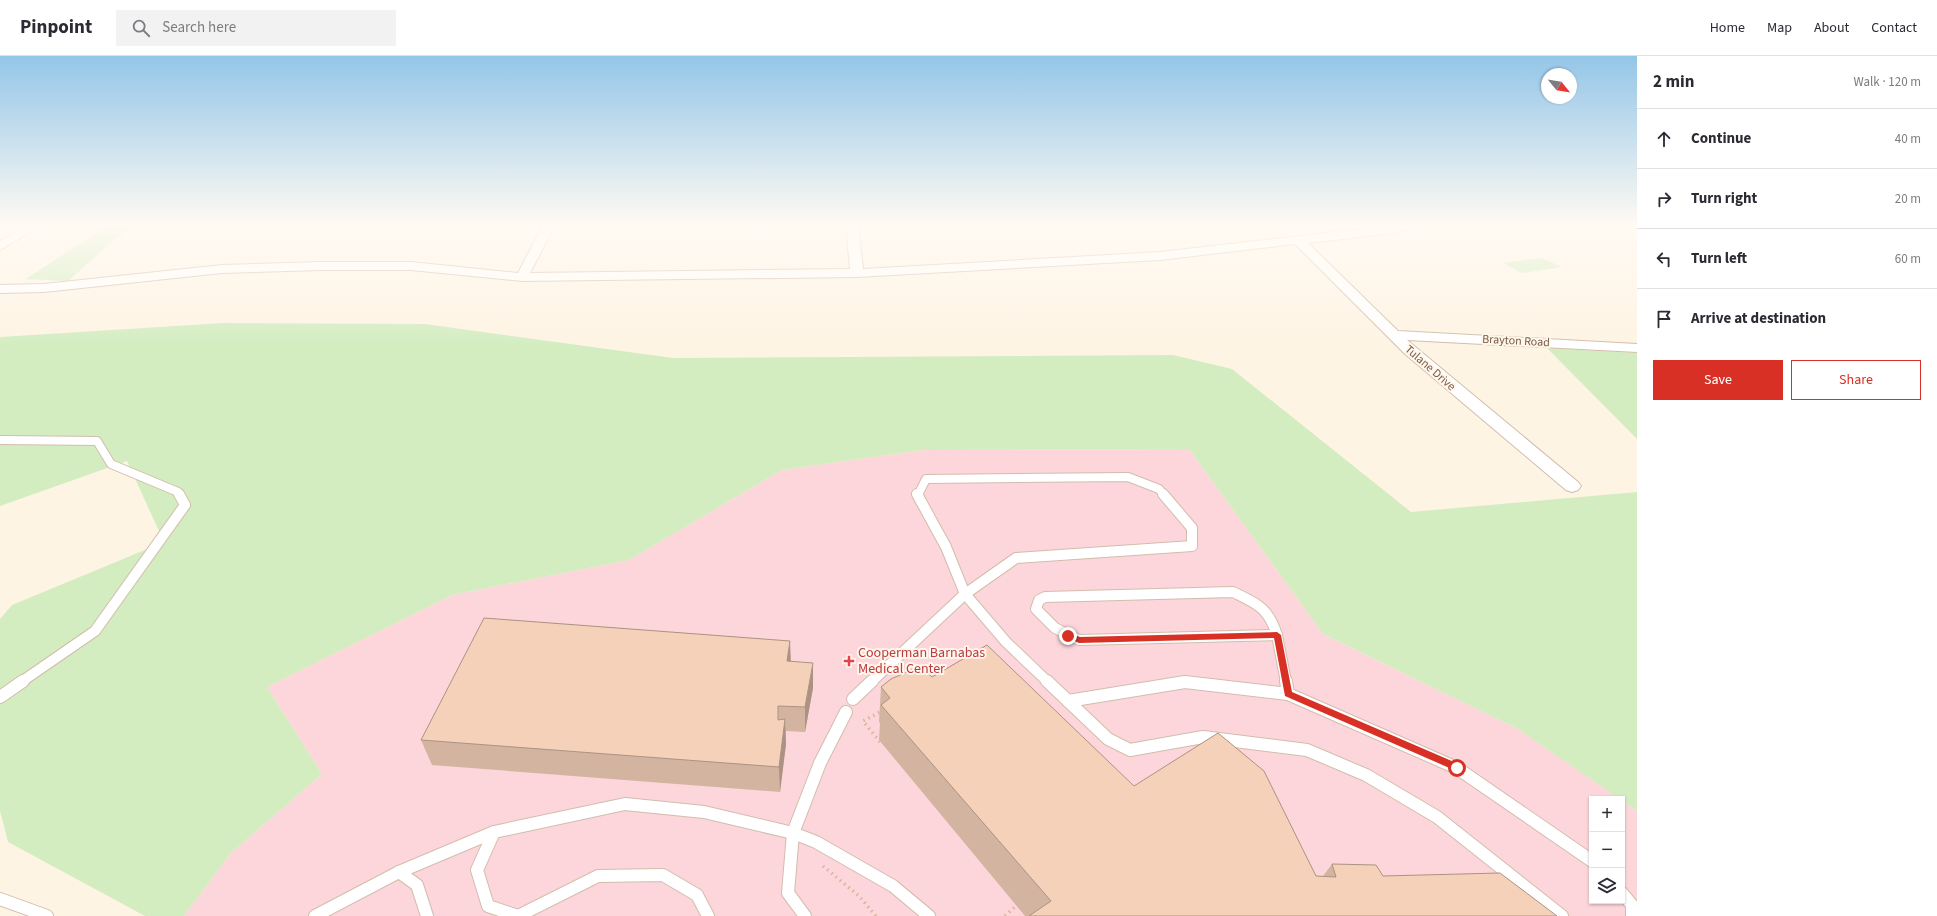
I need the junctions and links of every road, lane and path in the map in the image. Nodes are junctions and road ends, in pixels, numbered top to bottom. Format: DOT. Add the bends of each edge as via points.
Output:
graph roads {
  1 [pos="528,265"];
  2 [pos="856,265"];
  3 [pos="997,265"];
  4 [pos="1323,265"];
  5 [pos="857,273"];
  6 [pos="522,277"];
  7 [pos="0,289"];
  8 [pos="1394,335"];
  9 [pos="1637,348"];
  10 [pos="0,440"];
  11 [pos="1572,486"];
  12 [pos="965,594"];
  13 [pos="1277,635"];
  14 [pos="1288,694"];
  15 [pos="0,697"];
  16 [pos="853,699"];
  17 [pos="1068,701"];
  18 [pos="883,710"];
  19 [pos="846,712"];
  20 [pos="884,746"];
  21 [pos="494,832"];
  22 [pos="793,833"];
  23 [pos="1589,860"];
  24 [pos="820,864"];
  25 [pos="399,872"];
  26 [pos="1625,897"];
  27 [pos="0,899"];
  28 [pos="1014,899"];
  29 [pos="47,916"];
  30 [pos="315,916"];
  31 [pos="427,916"];
  32 [pos="518,916"];
  33 [pos="708,916"];
  34 [pos="805,916"];
  35 [pos="876,916"];
  36 [pos="930,916"];
  37 [pos="1005,916"];
  38 [pos="1562,916"];
  39 [pos="1632,916"];
  1 -- 6 [label="street"];
  2 -- 5 [label="street"];
  3 -- 5 [label="street"];
  4 -- 8 [label="street, Tulane Drive"];
  5 -- 6 [label="street"];
  6 -- 7 [label="street" via="411,266 298,267 222,269 44,288"];
  8 -- 9 [label="street, Brayton Road"];
  8 -- 11 [label="street, Tulane Drive"];
  10 -- 15 [label="lane" via="97,441 111,464 178,492 185,505 95,631"];
  12 -- 12 [label="lane" via="946,547 917,494 926,479 1128,477 1159,489 1192,528 1192,546 1016,558"];
  12 -- 16 [label="lane"];
  12 -- 17 [label="lane" via="1006,642"];
  13 -- 13 [label="lane" via="1272,623 1256,603 1233,592 1060,596 1039,600 1036,609 1042,619 1079,640"];
  13 -- 14 [label="lane"];
  14 -- 17 [label="lane" via="1185,682"];
  14 -- 23 [label="lane" via="1457,768"];
  17 -- 38 [label="lane" via="1108,740 1130,750 1203,737 1307,750 1366,775 1437,816"];
  18 -- 20 [label="path" via="863,721"];
  19 -- 22 [label="lane" via="820,763"];
  21 -- 22 [label="lane" via="625,804 704,812"];
  21 -- 25 [label="lane"];
  21 -- 32 [label="lane" via="477,870 479,878 488,906"];
  22 -- 34 [label="lane" via="788,893"];
  22 -- 36 [label="lane" via="816,842 893,886"];
  24 -- 35 [label="path" via="860,896"];
  25 -- 30 [label="lane"];
  25 -- 31 [label="lane" via="416,885"];
  26 -- 39 [label="lane" via="1632,905"];
  27 -- 29 [label="lane"];
  28 -- 37 [label="path" via="1018,905"];
  32 -- 33 [label="lane" via="598,876 663,875 697,895"];
}
